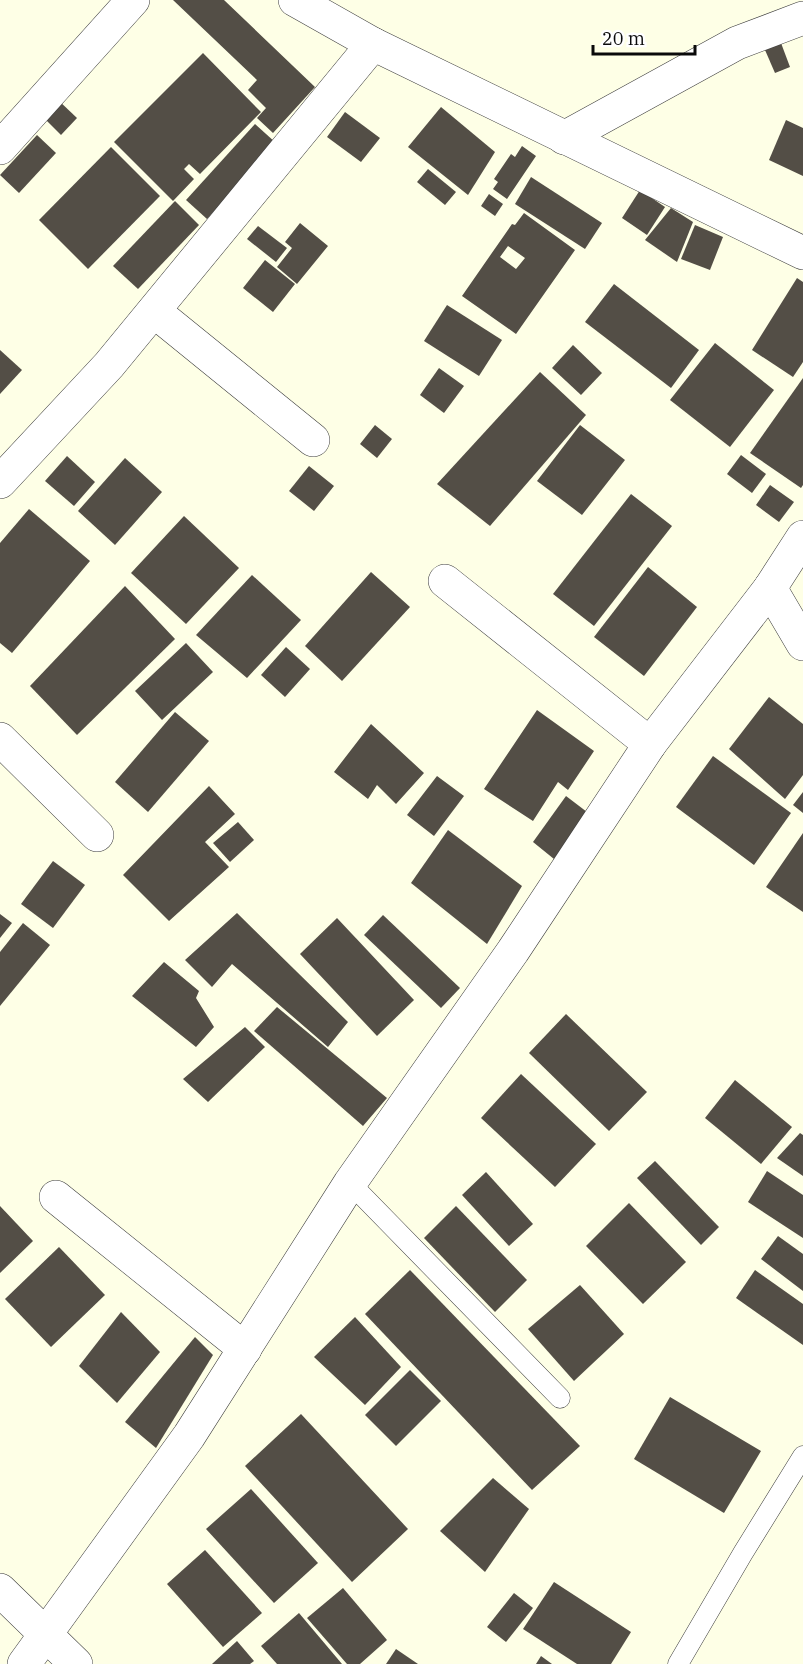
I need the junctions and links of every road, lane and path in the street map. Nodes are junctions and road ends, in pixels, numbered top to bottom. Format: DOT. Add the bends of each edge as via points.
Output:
graph roads {
  1 [pos="133,0"];
  2 [pos="295,0"];
  3 [pos="803,18"];
  4 [pos="373,44"];
  5 [pos="564,138"];
  6 [pos="0,148"];
  7 [pos="803,252"];
  8 [pos="153,311"];
  9 [pos="313,440"];
  10 [pos="0,482"];
  11 [pos="803,537"];
  12 [pos="445,581"];
  13 [pos="770,588"];
  14 [pos="803,644"];
  15 [pos="0,739"];
  16 [pos="650,744"];
  17 [pos="97,835"];
  18 [pos="350,1183"];
  19 [pos="56,1197"];
  20 [pos="245,1349"];
  21 [pos="561,1398"];
  22 [pos="803,1456"];
  23 [pos="0,1590"];
  24 [pos="46,1635"];
  25 [pos="24,1664"];
  26 [pos="76,1664"];
  27 [pos="678,1664"];
  1 -- 6 [label="street"];
  2 -- 4 [label="street"];
  3 -- 5 [label="street" via="737,43"];
  4 -- 5 [label="street"];
  4 -- 8 [label="street"];
  5 -- 7 [label="street"];
  8 -- 9 [label="street"];
  8 -- 10 [label="street" via="110,364"];
  11 -- 13 [label="street"];
  12 -- 16 [label="street"];
  13 -- 14 [label="street"];
  13 -- 16 [label="street"];
  15 -- 17 [label="street"];
  16 -- 18 [label="street" via="513,951"];
  18 -- 20 [label="street"];
  18 -- 21 [label="lane"];
  19 -- 20 [label="street"];
  20 -- 24 [label="street" via="189,1436"];
  22 -- 27 [label="lane"];
  23 -- 24 [label="street"];
  24 -- 25 [label="street"];
  24 -- 26 [label="street"];
}
